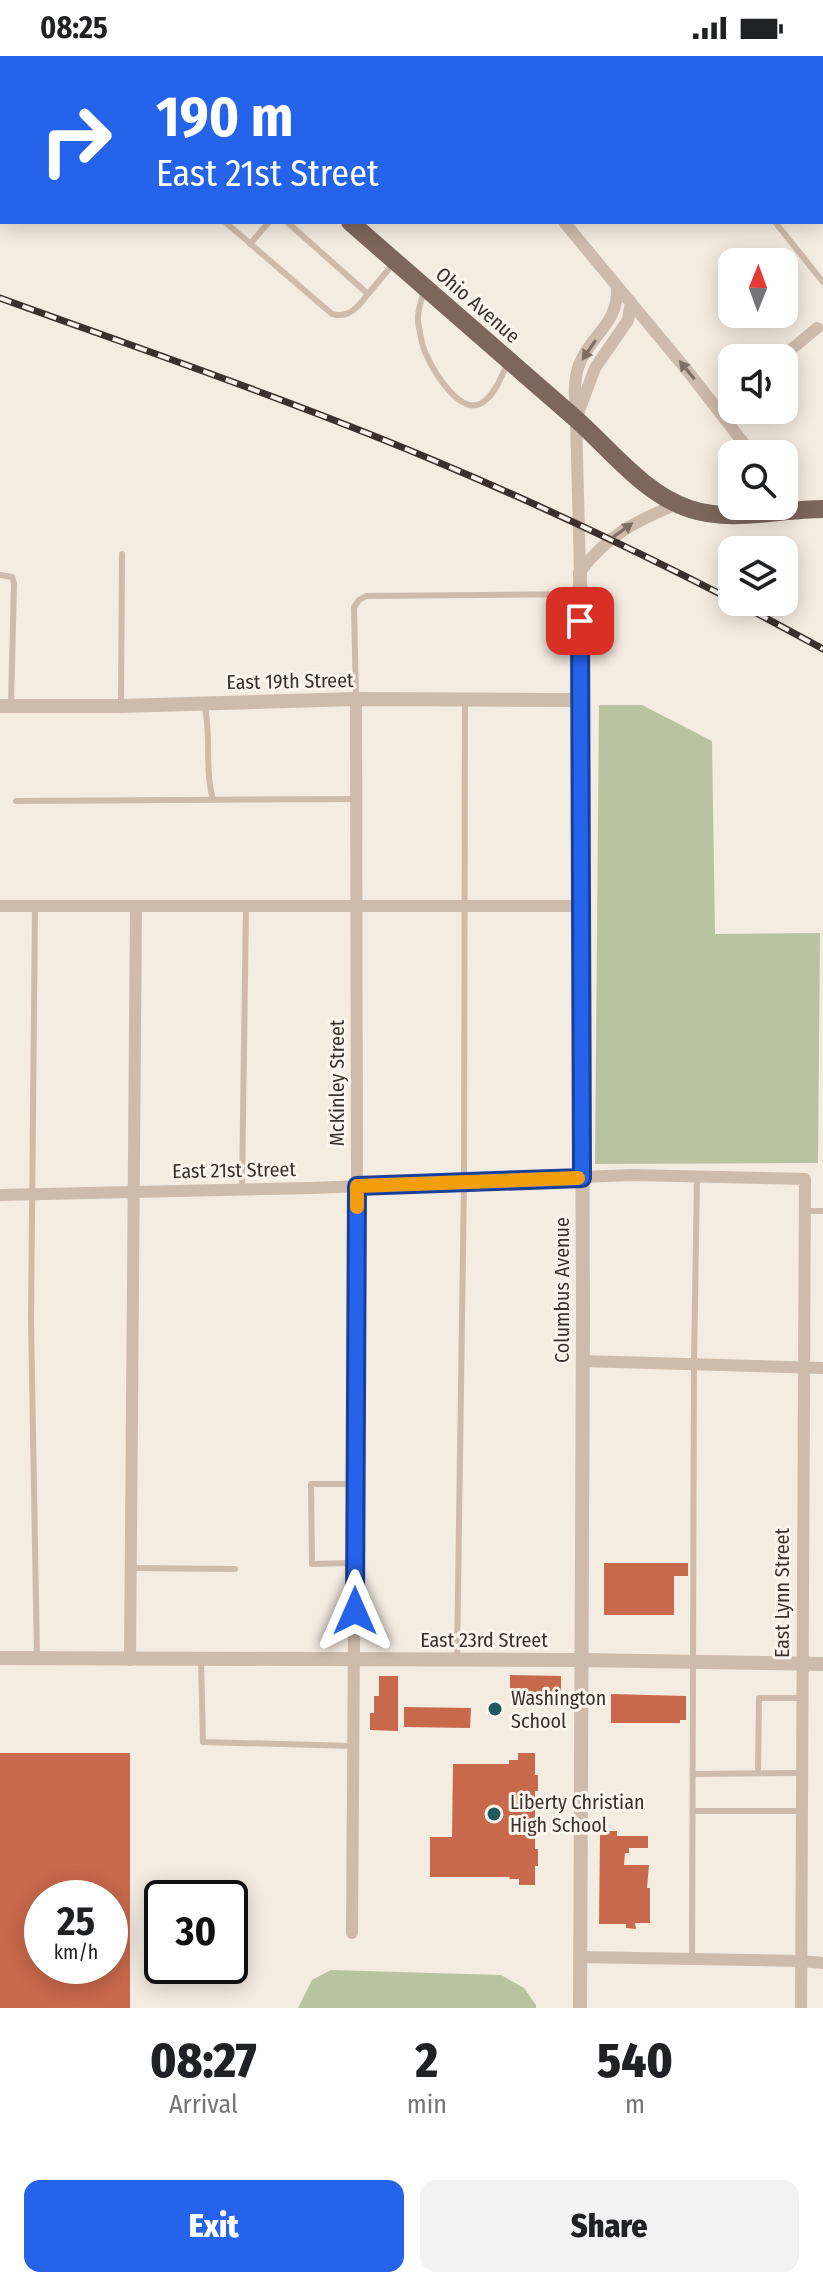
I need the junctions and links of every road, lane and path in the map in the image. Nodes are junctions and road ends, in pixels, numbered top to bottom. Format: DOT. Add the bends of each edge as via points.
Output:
graph roads {
  1 [pos="227,224"];
  2 [pos="267,224"];
  3 [pos="289,224"];
  4 [pos="352,224"];
  5 [pos="570,224"];
  6 [pos="777,224"];
  7 [pos="250,244"];
  8 [pos="395,261"];
  9 [pos="823,282"];
  10 [pos="617,286"];
  11 [pos="424,287"];
  12 [pos="368,294"];
  13 [pos="631,302"];
  14 [pos="817,328"];
  15 [pos="798,344"];
  16 [pos="508,361"];
  17 [pos="718,410"];
  18 [pos="576,419"];
  19 [pos="729,424"];
  20 [pos="741,440"];
  21 [pos="677,504"];
  22 [pos="798,504"];
  23 [pos="823,509"];
  24 [pos="718,516"];
  25 [pos="122,554"];
  26 [pos="580,572"];
  27 [pos="0,575"];
  28 [pos="580,594"];
  29 [pos="356,699"];
  30 [pos="465,699"];
  31 [pos="580,700"];
  32 [pos="203,703"];
  33 [pos="6,706"];
  34 [pos="121,706"];
  35 [pos="213,799"];
  36 [pos="357,799"];
  37 [pos="16,801"];
  38 [pos="0,906"];
  39 [pos="35,906"];
  40 [pos="136,906"];
  41 [pos="246,906"];
  42 [pos="357,906"];
  43 [pos="464,906"];
  44 [pos="581,906"];
  45 [pos="697,1176"];
  46 [pos="582,1178"];
  47 [pos="805,1179"];
  48 [pos="464,1183"];
  49 [pos="357,1186"];
  50 [pos="242,1189"];
  51 [pos="134,1192"];
  52 [pos="33,1194"];
  53 [pos="0,1195"];
  54 [pos="805,1211"];
  55 [pos="823,1211"];
  56 [pos="582,1361"];
  57 [pos="694,1364"];
  58 [pos="804,1367"];
  59 [pos="823,1368"];
  60 [pos="356,1484"];
  61 [pos="355,1563"];
  62 [pos="132,1568"];
  63 [pos="235,1569"];
  64 [pos="0,1658"];
  65 [pos="37,1659"];
  66 [pos="130,1660"];
  67 [pos="201,1660"];
  68 [pos="354,1660"];
  69 [pos="457,1660"];
  70 [pos="582,1660"];
  71 [pos="694,1662"];
  72 [pos="802,1664"];
  73 [pos="823,1664"];
  74 [pos="802,1698"];
  75 [pos="354,1746"];
  76 [pos="758,1773"];
  77 [pos="801,1773"];
  78 [pos="694,1774"];
  79 [pos="694,1811"];
  80 [pos="801,1811"];
  81 [pos="352,1933"];
  82 [pos="581,1957"];
  83 [pos="692,1959"];
  84 [pos="801,1961"];
  85 [pos="823,1963"];
  86 [pos="580,2008"];
  87 [pos="801,2008"];
  1 -- 7 [label="lane"];
  2 -- 7 [label="lane"];
  3 -- 12 [label="lane"];
  4 -- 8 [label="main road, Ohio Avenue"];
  5 -- 10 [label="street"];
  6 -- 9 [label="lane"];
  7 -- 12 [label="lane" via="332,314 351,312"];
  8 -- 11 [label="main road, Ohio Avenue"];
  8 -- 12 [label="lane"];
  10 -- 13 [label="street"];
  10 -- 18 [label="street, one-way" via="614,313 579,365"];
  11 -- 16 [label="main road, Ohio Avenue"];
  11 -- 16 [label="lane" via="417,317 424,350 446,389 466,405 485,402"];
  17 -- 13 [label="street, one-way"];
  13 -- 18 [label="street, Columbus Avenue" via="628,320 595,368"];
  14 -- 15 [label="street"];
  16 -- 18 [label="main road, Ohio Avenue"];
  18 -- 21 [label="main road, Ohio Avenue" via="651,488"];
  18 -- 26 [label="street, Columbus Avenue"];
  19 -- 20 [label="street"];
  21 -- 24 [label="main road, Ohio Avenue"];
  26 -- 21 [label="street, one-way" via="592,555 636,521"];
  22 -- 23 [label="main road"];
  25 -- 34 [label="lane"];
  26 -- 28 [label="street, Columbus Avenue"];
  27 -- 33 [label="lane" via="12,577 14,583"];
  28 -- 29 [label="lane" via="366,596 354,607"];
  28 -- 31 [label="street, Columbus Avenue"];
  29 -- 30 [label="street, East 19th Street"];
  29 -- 32 [label="street, East 19th Street"];
  29 -- 36 [label="street, McKinley Street"];
  30 -- 31 [label="street, East 19th Street"];
  30 -- 43 [label="lane"];
  31 -- 44 [label="street, Columbus Avenue"];
  32 -- 34 [label="street, East 19th Street"];
  32 -- 35 [label="lane"];
  33 -- 34 [label="street, East 19th Street"];
  35 -- 36 [label="lane"];
  35 -- 37 [label="lane"];
  36 -- 42 [label="street, McKinley Street"];
  38 -- 39 [label="street"];
  39 -- 40 [label="street"];
  39 -- 52 [label="lane"];
  40 -- 41 [label="street"];
  40 -- 51 [label="street"];
  41 -- 42 [label="street"];
  41 -- 50 [label="lane"];
  42 -- 43 [label="street"];
  42 -- 49 [label="street, McKinley Street"];
  43 -- 44 [label="street"];
  43 -- 48 [label="lane"];
  44 -- 46 [label="street, Columbus Avenue"];
  45 -- 46 [label="street, East 21st Street"];
  45 -- 47 [label="street, East 21st Street"];
  45 -- 57 [label="lane"];
  46 -- 48 [label="street, East 21st Street"];
  46 -- 56 [label="street, Columbus Avenue"];
  47 -- 54 [label="street, East Lynn Street"];
  48 -- 49 [label="street, East 21st Street"];
  48 -- 69 [label="lane"];
  49 -- 50 [label="street, East 21st Street"];
  49 -- 60 [label="street, McKinley Street"];
  50 -- 51 [label="street, East 21st Street"];
  51 -- 52 [label="street, East 21st Street"];
  51 -- 62 [label="street"];
  52 -- 53 [label="street, East 21st Street"];
  52 -- 65 [label="lane"];
  54 -- 55 [label="lane"];
  54 -- 58 [label="street, East Lynn Street"];
  56 -- 57 [label="street"];
  56 -- 70 [label="street, Columbus Avenue"];
  57 -- 58 [label="street"];
  57 -- 71 [label="lane"];
  58 -- 59 [label="street"];
  58 -- 72 [label="street, East Lynn Street"];
  60 -- 61 [label="street, McKinley Street"];
  60 -- 61 [label="lane" via="311,1484 312,1564"];
  61 -- 68 [label="street, McKinley Street"];
  62 -- 63 [label="lane"];
  62 -- 66 [label="street"];
  64 -- 65 [label="street, East 23rd Street"];
  65 -- 66 [label="street, East 23rd Street"];
  66 -- 67 [label="street, East 23rd Street"];
  67 -- 68 [label="street, East 23rd Street"];
  67 -- 75 [label="lane" via="203,1742"];
  68 -- 69 [label="street, East 23rd Street"];
  68 -- 75 [label="street, McKinley Street"];
  69 -- 70 [label="street, East 23rd Street"];
  70 -- 71 [label="street, East 23rd Street"];
  70 -- 82 [label="street, Columbus Avenue"];
  71 -- 72 [label="street, East 23rd Street"];
  71 -- 78 [label="lane"];
  72 -- 73 [label="street, East 23rd Street"];
  72 -- 74 [label="street, East Lynn Street"];
  74 -- 76 [label="lane" via="759,1698"];
  74 -- 77 [label="street, East Lynn Street"];
  75 -- 81 [label="street, McKinley Street"];
  76 -- 77 [label="lane"];
  76 -- 78 [label="lane"];
  77 -- 80 [label="street, East Lynn Street"];
  78 -- 79 [label="lane"];
  79 -- 80 [label="lane"];
  79 -- 83 [label="lane"];
  80 -- 84 [label="street, East Lynn Street"];
  82 -- 83 [label="street"];
  82 -- 86 [label="street, Columbus Avenue"];
  83 -- 84 [label="street"];
  84 -- 85 [label="street"];
  84 -- 87 [label="street, East Lynn Street"];
}
